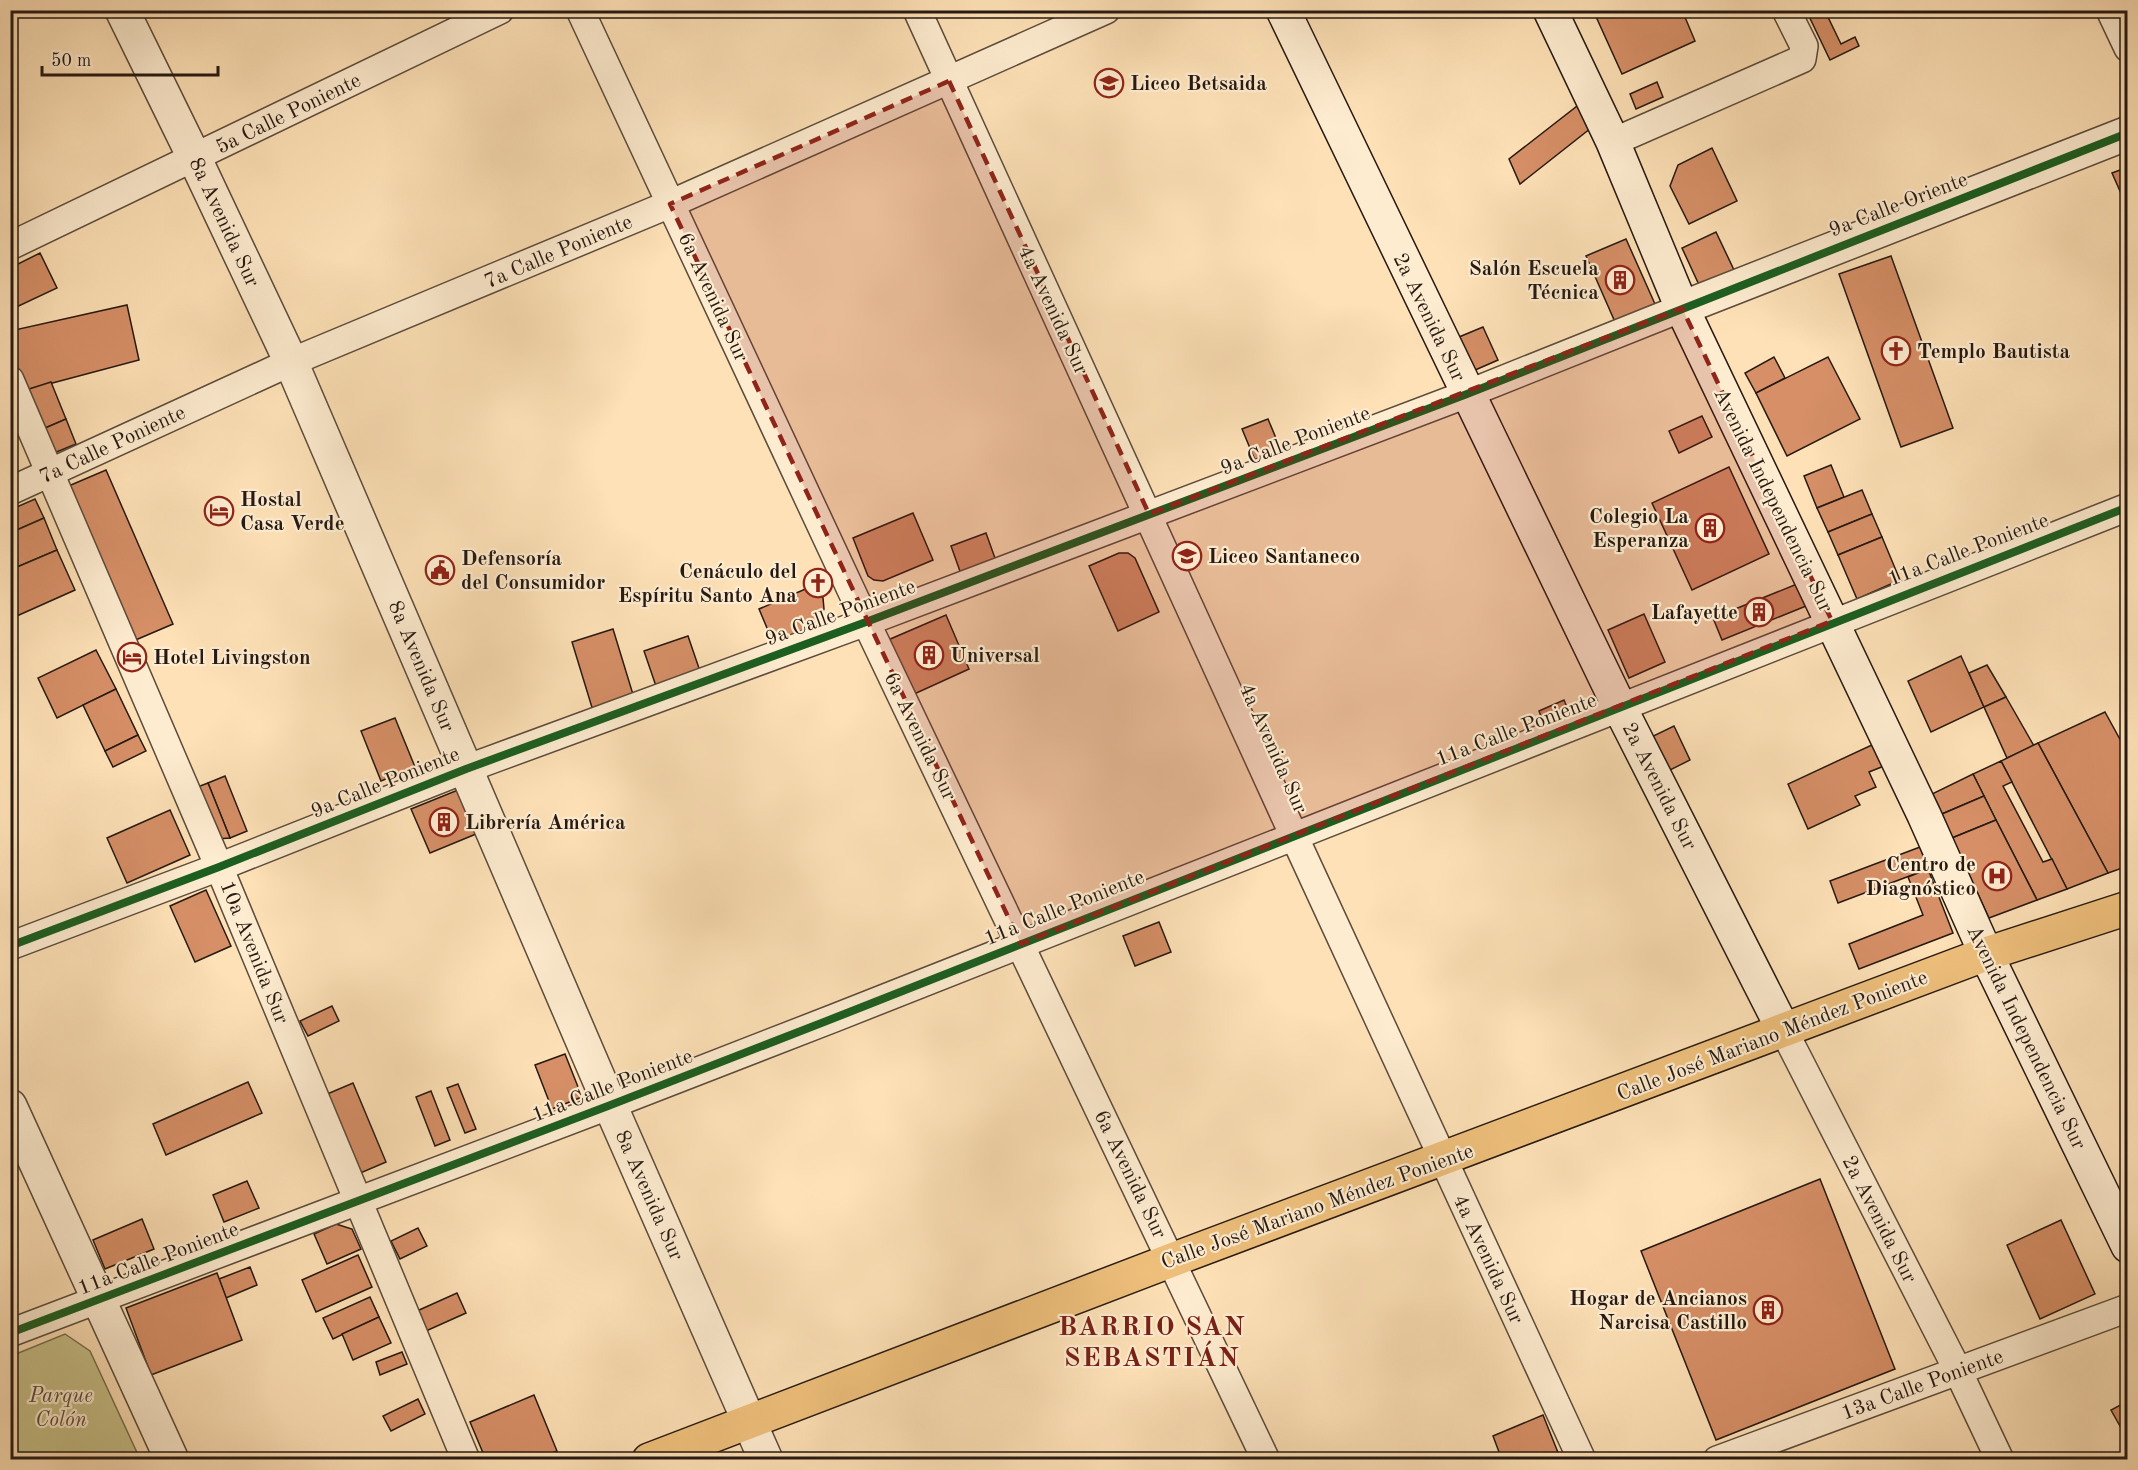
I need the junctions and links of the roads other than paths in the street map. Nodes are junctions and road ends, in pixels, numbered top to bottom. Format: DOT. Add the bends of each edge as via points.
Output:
graph roads {
  1 [pos="122,10"];
  2 [pos="500,10"];
  3 [pos="580,10"];
  4 [pos="917,10"];
  5 [pos="1106,10"];
  6 [pos="1283,10"];
  7 [pos="1550,10"];
  8 [pos="1786,10"];
  9 [pos="2110,10"];
  10 [pos="2127,48"];
  11 [pos="949,81"];
  12 [pos="2127,133"];
  13 [pos="1613,142"];
  14 [pos="195,159"];
  15 [pos="670,204"];
  16 [pos="10,246"];
  17 [pos="1682,308"];
  18 [pos="291,362"];
  19 [pos="10,380"];
  20 [pos="1467,394"];
  21 [pos="50,472"];
  22 [pos="10,491"];
  23 [pos="2127,507"];
  24 [pos="1149,514"];
  25 [pos="1832,621"];
  26 [pos="866,622"];
  27 [pos="1620,708"];
  28 [pos="466,769"];
  29 [pos="1294,836"];
  30 [pos="219,867"];
  31 [pos="2127,908"];
  32 [pos="1021,944"];
  33 [pos="10,946"];
  34 [pos="1986,954"];
  35 [pos="1784,1031"];
  36 [pos="610,1105"];
  37 [pos="10,1106"];
  38 [pos="1443,1159"];
  39 [pos="358,1201"];
  40 [pos="2127,1246"];
  41 [pos="1172,1260"];
  42 [pos="99,1300"];
  43 [pos="2127,1308"];
  44 [pos="10,1333"];
  45 [pos="1958,1371"];
  46 [pos="749,1420"];
  47 [pos="172,1460"];
  48 [pos="466,1460"];
  49 [pos="649,1460"];
  50 [pos="765,1460"];
  51 [pos="1266,1460"];
  52 [pos="1582,1460"];
  53 [pos="1717,1460"];
  54 [pos="2000,1460"];
  1 -- 14 [label="main road, 8a Avenida Sur"];
  2 -- 14 [label="street, 5a Calle Poniente"];
  3 -- 15 [label="street, 6a Avenida Sur"];
  4 -- 11 [label="street, 4a Avenida Sur"];
  5 -- 11 [label="street, 7a Calle Poniente"];
  6 -- 20 [label="main road, 2a Avenida Sur"];
  7 -- 13 [label="main road, Avenida Independencia Sur"];
  8 -- 13 [label="street" via="1804,46 1802,59"];
  9 -- 10 [label="street"];
  11 -- 15 [label="street, 7a Calle Poniente"];
  11 -- 24 [label="street, 4a Avenida Sur"];
  12 -- 17 [label="main road, 9a Calle Oriente"];
  13 -- 17 [label="main road, Avenida Independencia Sur"];
  14 -- 16 [label="street, 5a Calle Poniente"];
  14 -- 18 [label="main road, 8a Avenida Sur"];
  15 -- 18 [label="street, 7a Calle Poniente"];
  15 -- 26 [label="street, 6a Avenida Sur"];
  17 -- 20 [label="street, 9a Calle Poniente"];
  17 -- 25 [label="main road, Avenida Independencia Sur"];
  18 -- 21 [label="street, 7a Calle Poniente"];
  18 -- 28 [label="main road, 8a Avenida Sur"];
  19 -- 21 [label="street, 10a Avenida Sur"];
  20 -- 24 [label="street, 9a Calle Poniente"];
  20 -- 27 [label="main road, 2a Avenida Sur"];
  21 -- 22 [label="street, 7a Calle Poniente"];
  21 -- 30 [label="street, 10a Avenida Sur"];
  23 -- 25 [label="street, 11a Calle Poniente"];
  24 -- 26 [label="street, 9a Calle Poniente"];
  24 -- 29 [label="street, 4a Avenida Sur"];
  25 -- 27 [label="street, 11a Calle Poniente"];
  25 -- 34 [label="main road, Avenida Independencia Sur"];
  26 -- 28 [label="street, 9a Calle Poniente"];
  26 -- 32 [label="street, 6a Avenida Sur"];
  27 -- 29 [label="street, 11a Calle Poniente"];
  27 -- 35 [label="main road, 2a Avenida Sur"];
  28 -- 30 [label="street, 9a Calle Poniente"];
  28 -- 36 [label="main road, 8a Avenida Sur"];
  29 -- 32 [label="street, 11a Calle Poniente"];
  29 -- 38 [label="street, 4a Avenida Sur"];
  30 -- 33 [label="street, 9a Calle Poniente"];
  30 -- 39 [label="street, 10a Avenida Sur"];
  31 -- 34 [label="main road, Calle José Mariano Méndez Poniente"];
  32 -- 36 [label="street, 11a Calle Poniente"];
  32 -- 41 [label="street, 6a Avenida Sur"];
  34 -- 35 [label="main road, Calle José Mariano Méndez Poniente"];
  34 -- 40 [label="main road, Avenida Independencia Sur"];
  35 -- 38 [label="main road, Calle José Mariano Méndez Poniente"];
  35 -- 45 [label="street, 2a Avenida Sur"];
  36 -- 39 [label="street, 11a Calle Poniente"];
  36 -- 46 [label="main road, 8a Avenida Sur"];
  37 -- 42 [label="main road"];
  38 -- 41 [label="main road, Calle José Mariano Méndez Poniente"];
  38 -- 52 [label="street, 4a Avenida Sur"];
  39 -- 42 [label="street, 11a Calle Poniente"];
  39 -- 48 [label="street, 10a Avenida Sur"];
  41 -- 46 [label="main road, Calle José Mariano Méndez Poniente"];
  41 -- 51 [label="street, 6a Avenida Sur"];
  42 -- 44 [label="street, 11a Calle Poniente"];
  42 -- 47 [label="main road"];
  43 -- 45 [label="street, 13a Calle Poniente"];
  45 -- 53 [label="street, 13a Calle Poniente"];
  45 -- 54 [label="street, 2a Avenida Sur"];
  46 -- 49 [label="main road, Calle José Mariano Méndez Poniente"];
  46 -- 50 [label="main road, 8a Avenida Sur"];
}
